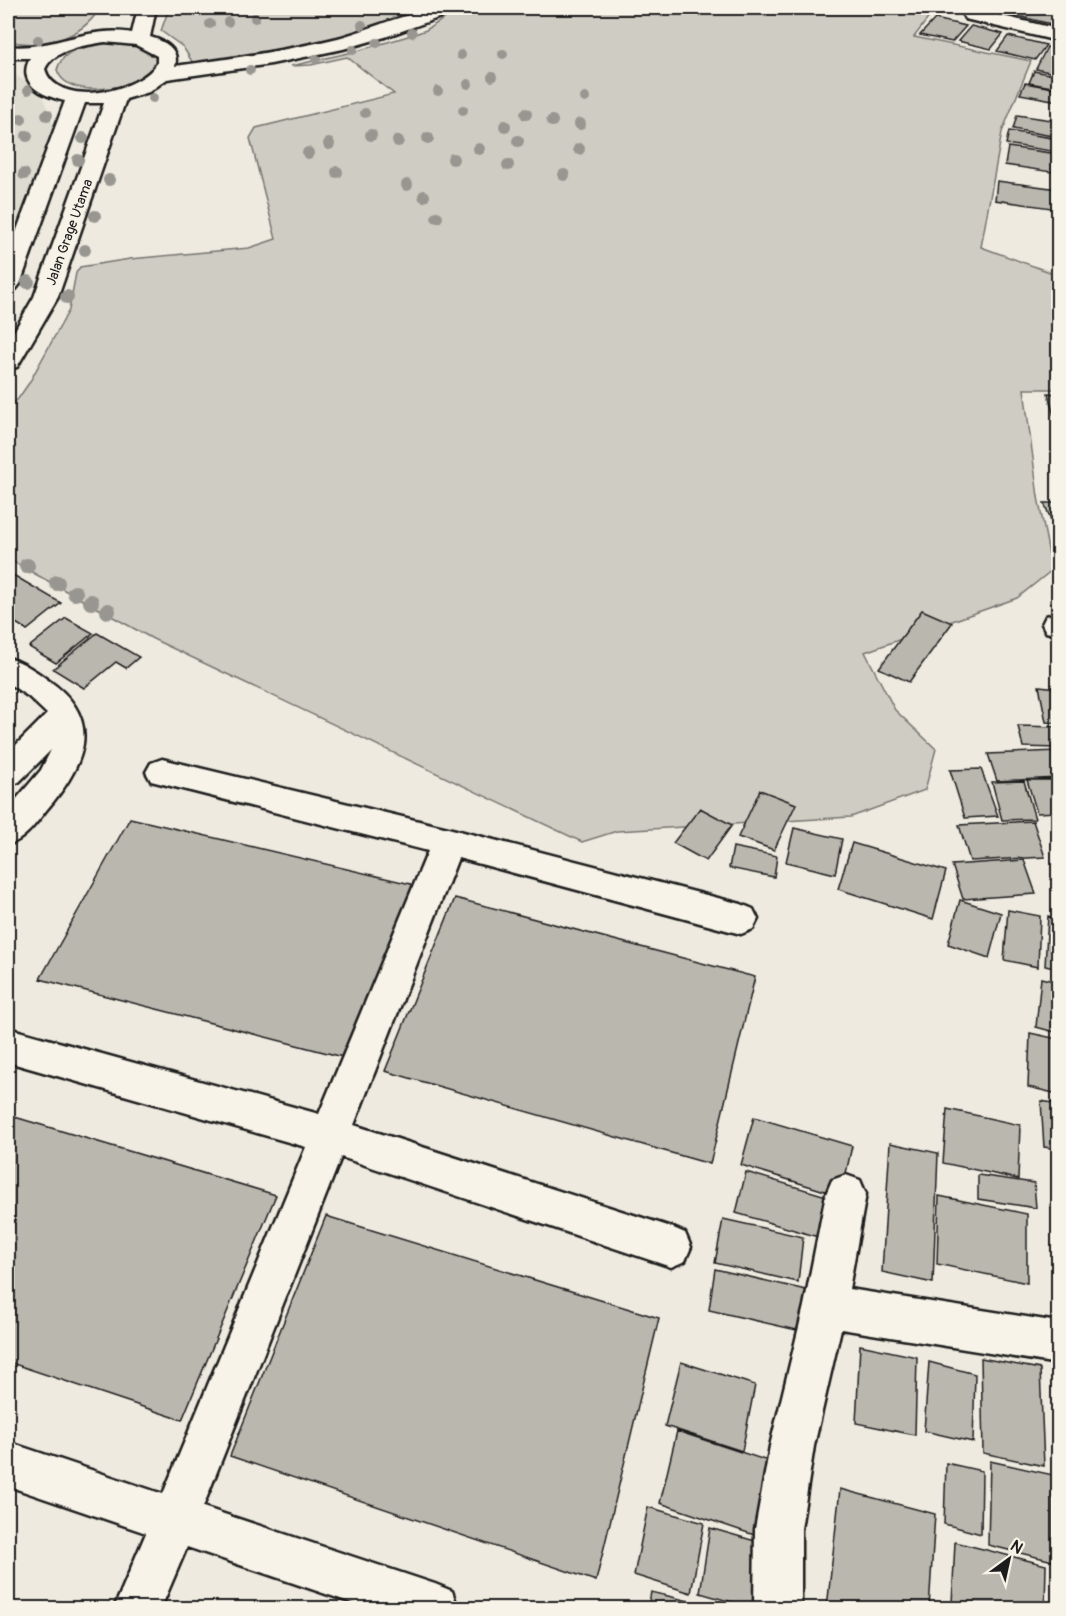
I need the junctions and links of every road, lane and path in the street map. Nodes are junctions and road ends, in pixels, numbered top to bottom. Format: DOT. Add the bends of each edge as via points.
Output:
graph roads {
  1 [pos="147,8"];
  2 [pos="448,8"];
  3 [pos="972,15"];
  4 [pos="1059,35"];
  5 [pos="140,38"];
  6 [pos="54,49"];
  7 [pos="8,52"];
  8 [pos="161,74"];
  9 [pos="117,95"];
  10 [pos="77,97"];
  11 [pos="8,284"];
  12 [pos="8,362"];
  13 [pos="8,669"];
  14 [pos="65,716"];
  15 [pos="162,772"];
  16 [pos="8,773"];
  17 [pos="8,831"];
  18 [pos="448,842"];
  19 [pos="741,919"];
  20 [pos="8,1045"];
  21 [pos="328,1135"];
  22 [pos="846,1194"];
  23 [pos="671,1247"];
  24 [pos="825,1306"];
  25 [pos="1059,1342"];
  26 [pos="8,1464"];
  27 [pos="175,1521"];
  28 [pos="137,1608"];
  29 [pos="435,1608"];
  30 [pos="777,1608"];
  1 -- 5 [label="street"];
  2 -- 8 [label="street" via="412,23 303,54"];
  3 -- 4 [label="street"];
  5 -- 6 [label="street" via="108,28"];
  5 -- 8 [label="street" via="165,54 166,65"];
  6 -- 7 [label="street"];
  6 -- 10 [label="street" via="43,57 36,75 50,90"];
  8 -- 9 [label="street" via="150,83"];
  9 -- 10 [label="street"];
  9 -- 12 [label="street, Jalan Grage Utama" via="45,297"];
  10 -- 11 [label="street"];
  13 -- 14 [label="street" via="42,692"];
  14 -- 16 [label="street"];
  14 -- 17 [label="street" via="69,731 66,752 50,784"];
  15 -- 18 [label="street"];
  18 -- 19 [label="street"];
  18 -- 21 [label="street"];
  20 -- 21 [label="street"];
  21 -- 23 [label="street"];
  21 -- 27 [label="street"];
  22 -- 24 [label="street"];
  24 -- 25 [label="street"];
  24 -- 30 [label="street" via="792,1446 778,1529"];
  26 -- 27 [label="street"];
  27 -- 28 [label="street"];
  27 -- 29 [label="street"];
}
